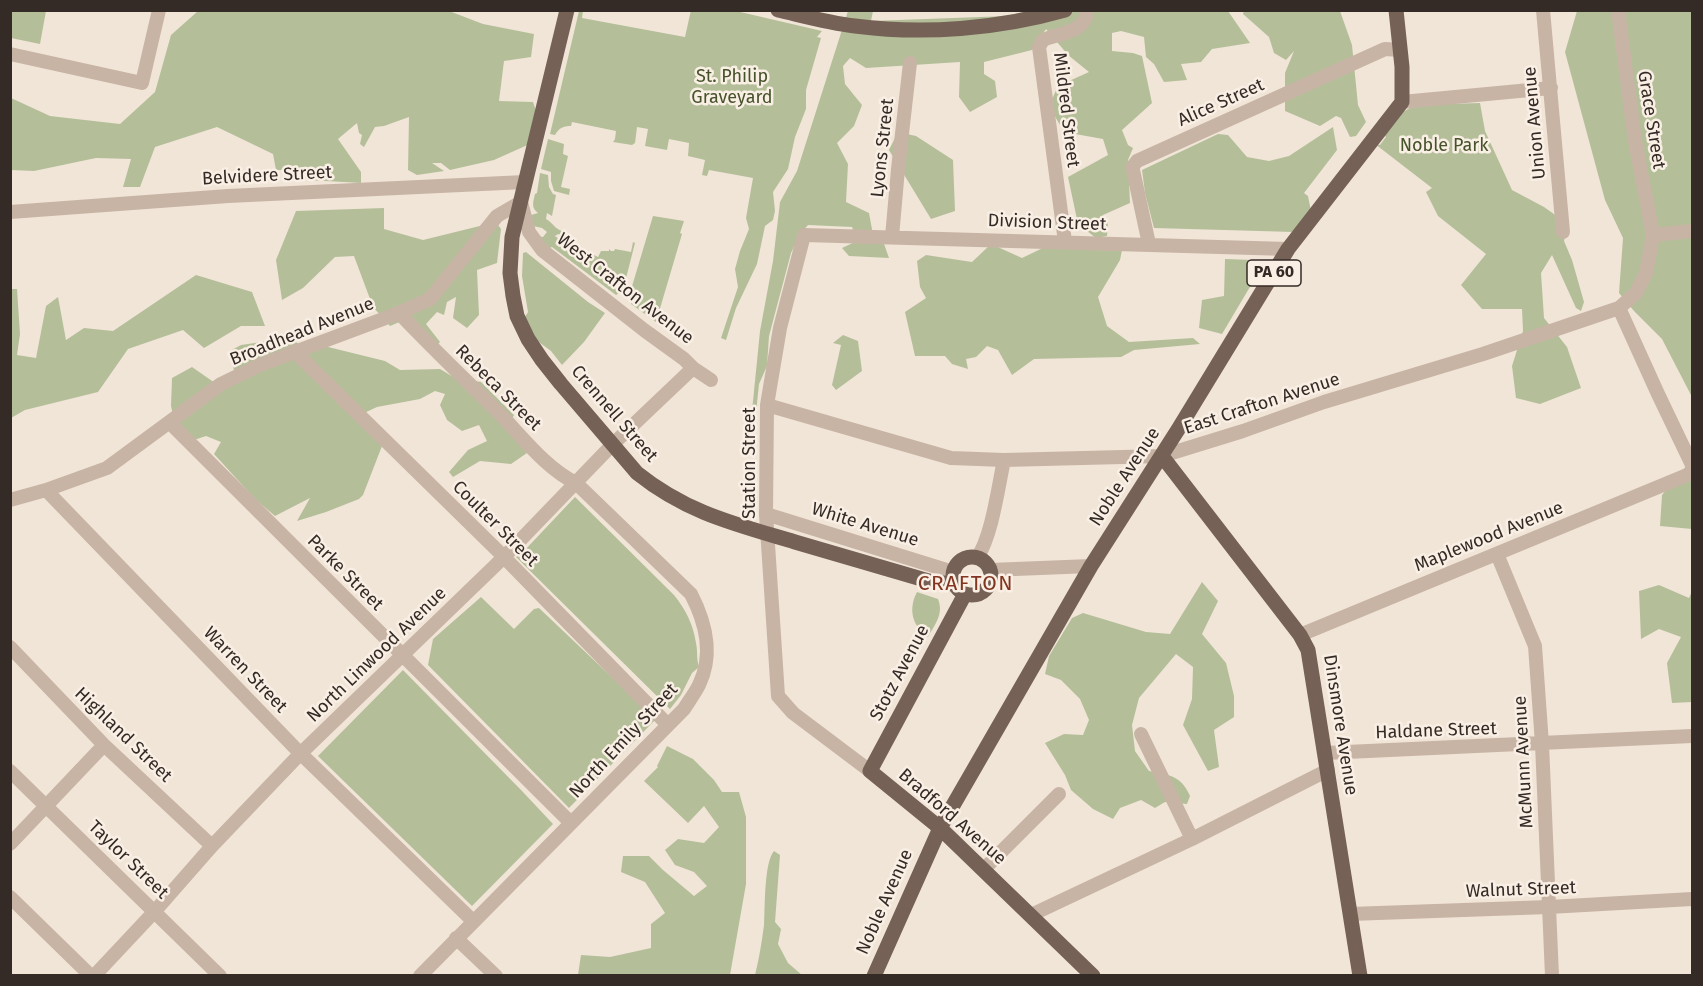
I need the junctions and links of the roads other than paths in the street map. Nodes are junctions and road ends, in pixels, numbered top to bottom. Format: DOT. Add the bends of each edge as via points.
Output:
graph roads {
  1 [pos="159,10"];
  2 [pos="567,10"];
  3 [pos="778,10"];
  4 [pos="1065,10"];
  5 [pos="1087,10"];
  6 [pos="1396,10"];
  7 [pos="1543,10"];
  8 [pos="1618,10"];
  9 [pos="1400,50"];
  10 [pos="10,54"];
  11 [pos="910,63"];
  12 [pos="1551,88"];
  13 [pos="1402,102"];
  14 [pos="525,182"];
  15 [pos="521,202"];
  16 [pos="10,212"];
  17 [pos="1692,231"];
  18 [pos="1563,232"];
  19 [pos="804,235"];
  20 [pos="1653,235"];
  21 [pos="892,237"];
  22 [pos="1065,242"];
  23 [pos="1149,244"];
  24 [pos="1288,249"];
  25 [pos="1619,308"];
  26 [pos="399,314"];
  27 [pos="294,351"];
  28 [pos="689,364"];
  29 [pos="711,380"];
  30 [pos="767,405"];
  31 [pos="170,423"];
  32 [pos="612,445"];
  33 [pos="1161,456"];
  34 [pos="1004,460"];
  35 [pos="1692,465"];
  36 [pos="1692,473"];
  37 [pos="576,483"];
  38 [pos="46,490"];
  39 [pos="10,500"];
  40 [pos="767,516"];
  41 [pos="1497,554"];
  42 [pos="504,557"];
  43 [pos="977,558"];
  44 [pos="1091,566"];
  45 [pos="990,570"];
  46 [pos="957,583"];
  47 [pos="1300,635"];
  48 [pos="10,648"];
  49 [pos="402,656"];
  50 [pos="778,696"];
  51 [pos="668,725"];
  52 [pos="1141,734"];
  53 [pos="1692,736"];
  54 [pos="1542,744"];
  55 [pos="104,745"];
  56 [pos="1325,753"];
  57 [pos="300,754"];
  58 [pos="1328,770"];
  59 [pos="10,771"];
  60 [pos="870,771"];
  61 [pos="1059,794"];
  62 [pos="47,806"];
  63 [pos="571,823"];
  64 [pos="940,828"];
  65 [pos="1192,838"];
  66 [pos="10,844"];
  67 [pos="212,846"];
  68 [pos="984,869"];
  69 [pos="10,897"];
  70 [pos="1692,899"];
  71 [pos="1549,907"];
  72 [pos="155,911"];
  73 [pos="1350,914"];
  74 [pos="1031,915"];
  75 [pos="473,921"];
  76 [pos="456,938"];
  77 [pos="92,975"];
  78 [pos="220,975"];
  79 [pos="420,975"];
  80 [pos="496,975"];
  81 [pos="874,975"];
  82 [pos="1093,975"];
  83 [pos="1360,975"];
  84 [pos="1552,975"];
  1 -- 10 [label="street" via="142,83"];
  2 -- 14 [label="main road, West Crafton Avenue"];
  3 -- 4 [label="main road" via="856,27 940,30 1026,20"];
  5 -- 22 [label="street, Mildred Street" via="1077,29 1043,40 1039,47"];
  6 -- 9 [label="main road"];
  7 -- 12 [label="street, Union Avenue"];
  8 -- 20 [label="street, Grace Street" via="1635,141"];
  9 -- 13 [label="main road"];
  9 -- 23 [label="street, Alice Street" via="1385,49 1137,161 1133,170"];
  11 -- 21 [label="street, Lyons Street"];
  12 -- 13 [label="street"];
  12 -- 18 [label="street, Union Avenue"];
  13 -- 24 [label="main road, Noble Avenue / PA 60"];
  14 -- 15 [label="main road, West Crafton Avenue"];
  14 -- 16 [label="street, Belvidere Street" via="228,196"];
  15 -- 26 [label="street, Broadhead Avenue" via="497,216 430,299"];
  15 -- 28 [label="street, West Crafton Avenue" via="529,232 542,250"];
  15 -- 32 [label="main road, Crennell Street" via="512,237 510,273 517,316 542,360"];
  17 -- 20 [label="street"];
  19 -- 21 [label="street, Division Street"];
  19 -- 30 [label="street, Station Street" via="780,328"];
  20 -- 25 [label="street" via="1646,273 1636,293"];
  21 -- 22 [label="street, Division Street"];
  22 -- 23 [label="street, Division Street"];
  23 -- 24 [label="street, Division Street"];
  24 -- 33 [label="main road, Noble Avenue / PA 60"];
  25 -- 33 [label="street, East Crafton Avenue"];
  25 -- 35 [label="street"];
  26 -- 27 [label="street, Broadhead Avenue"];
  26 -- 37 [label="street, Rebeca Street" via="544,460"];
  27 -- 31 [label="street, Broadhead Avenue" via="221,384"];
  27 -- 42 [label="street, Coulter Street"];
  28 -- 29 [label="street, West Crafton Avenue"];
  28 -- 32 [label="street, North Linwood Avenue"];
  30 -- 34 [label="street, East Crafton Avenue" via="951,458"];
  30 -- 40 [label="street, Station Street"];
  31 -- 38 [label="street, Broadhead Avenue" via="107,468"];
  31 -- 49 [label="street, Parke Street"];
  32 -- 37 [label="street, North Linwood Avenue"];
  32 -- 46 [label="main road, Crennell Street" via="655,488 707,514 932,582"];
  33 -- 34 [label="street, East Crafton Avenue"];
  33 -- 44 [label="main road, Noble Avenue"];
  33 -- 47 [label="main road, Dinsmore Avenue"];
  34 -- 43 [label="street" via="984,548"];
  36 -- 41 [label="street, Maplewood Avenue"];
  37 -- 42 [label="street, North Linwood Avenue"];
  37 -- 51 [label="street, North Emily Street" via="691,594 701,613 706,631 704,673 688,703"];
  38 -- 39 [label="street, Broadhead Avenue"];
  38 -- 57 [label="street, Warren Street"];
  40 -- 46 [label="street, White Avenue"];
  40 -- 50 [label="street, Station Street"];
  41 -- 47 [label="street, Maplewood Avenue"];
  41 -- 54 [label="street, McMunn Avenue" via="1535,646"];
  42 -- 49 [label="street, North Linwood Avenue"];
  42 -- 51 [label="street, Coulter Street"];
  43 -- 45 [label="main road"];
  43 -- 46 [label="main road" via="960,562"];
  44 -- 45 [label="street"];
  44 -- 64 [label="main road, Noble Avenue"];
  45 -- 46 [label="main road" via="990,583 975,595"];
  46 -- 60 [label="main road, Stotz Avenue"];
  47 -- 56 [label="main road, Dinsmore Avenue" via="1308,650"];
  48 -- 55 [label="street, Highland Street"];
  49 -- 57 [label="street, North Linwood Avenue"];
  49 -- 63 [label="street, Parke Street"];
  50 -- 60 [label="street, Bradford Avenue" via="793,713"];
  51 -- 63 [label="street, North Emily Street"];
  52 -- 65 [label="street"];
  53 -- 54 [label="street, Haldane Street"];
  54 -- 56 [label="street, Haldane Street"];
  54 -- 71 [label="street, McMunn Avenue"];
  55 -- 62 [label="street"];
  55 -- 67 [label="street, Highland Street"];
  56 -- 58 [label="main road, Dinsmore Avenue"];
  57 -- 67 [label="street, North Linwood Avenue"];
  57 -- 75 [label="street, Warren Street"];
  58 -- 65 [label="street"];
  58 -- 73 [label="main road, Dinsmore Avenue"];
  59 -- 62 [label="street, Taylor Street"];
  60 -- 64 [label="main road, Bradford Avenue"];
  61 -- 68 [label="street"];
  62 -- 66 [label="street"];
  62 -- 72 [label="street, Taylor Street"];
  63 -- 75 [label="street, North Emily Street"];
  64 -- 68 [label="main road, Bradford Avenue"];
  64 -- 81 [label="main road, Noble Avenue"];
  65 -- 74 [label="street"];
  67 -- 72 [label="street, North Linwood Avenue"];
  68 -- 74 [label="main road, Bradford Avenue"];
  69 -- 77 [label="street"];
  70 -- 71 [label="street, Walnut Street"];
  71 -- 73 [label="street, Walnut Street"];
  71 -- 84 [label="street, McMunn Avenue"];
  72 -- 77 [label="street, North Linwood Avenue"];
  72 -- 78 [label="street, Taylor Street"];
  73 -- 83 [label="main road, Dinsmore Avenue"];
  74 -- 82 [label="main road, Bradford Avenue"];
  75 -- 76 [label="street, North Emily Street"];
  76 -- 79 [label="street, North Emily Street"];
  76 -- 80 [label="street"];
}
